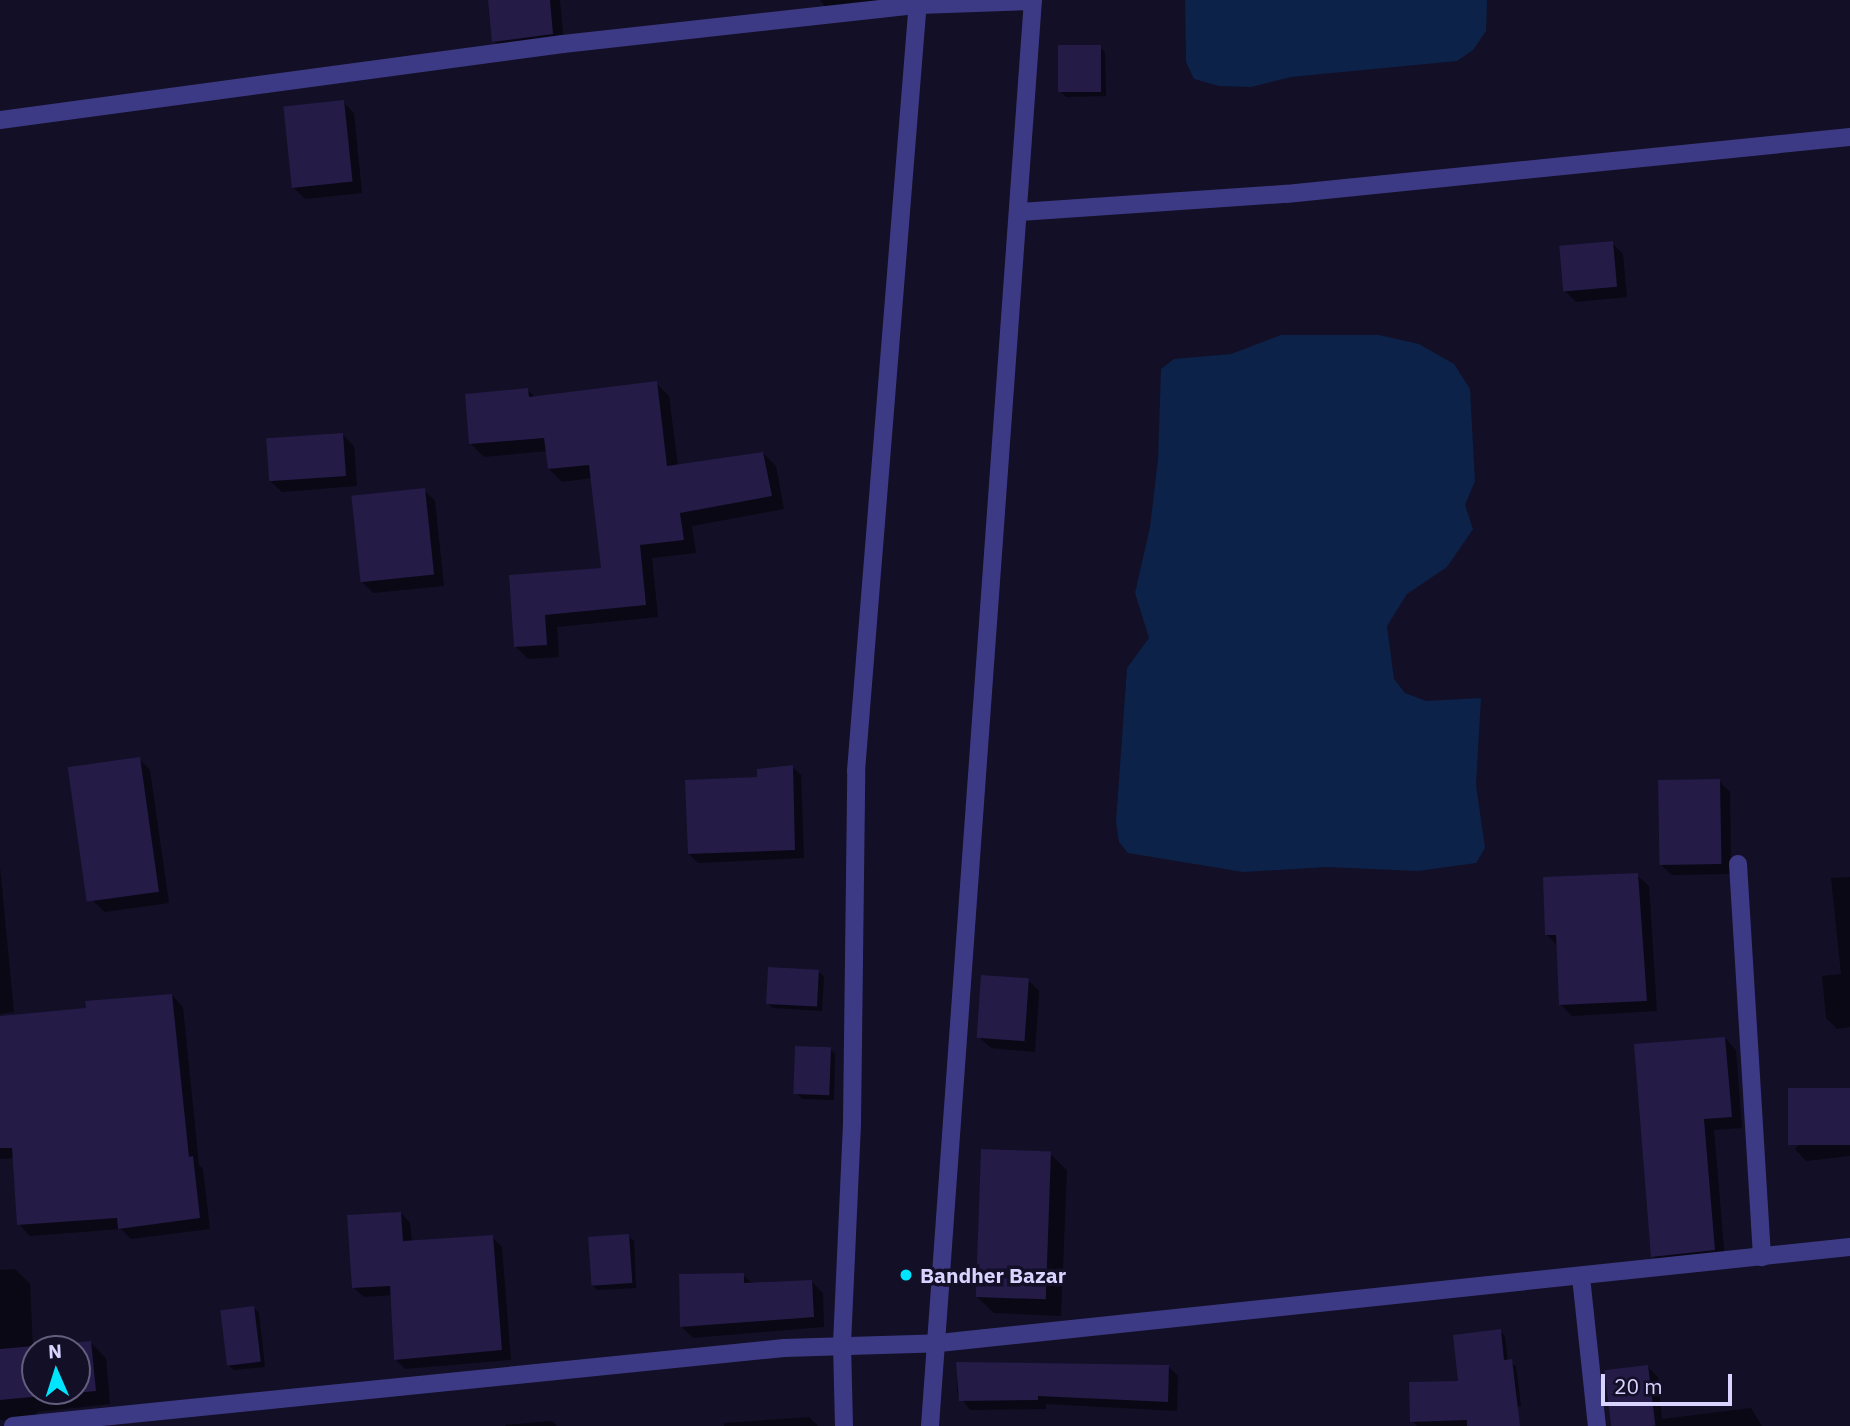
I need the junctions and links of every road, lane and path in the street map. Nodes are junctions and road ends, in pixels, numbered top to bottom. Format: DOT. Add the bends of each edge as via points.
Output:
graph roads {
  1 [pos="1033,0"];
  2 [pos="918,2"];
  3 [pos="0,120"];
  4 [pos="1850,137"];
  5 [pos="1020,212"];
  6 [pos="1738,864"];
  7 [pos="1850,1247"];
  8 [pos="1762,1258"];
  9 [pos="1581,1277"];
  10 [pos="939,1343"];
  11 [pos="842,1344"];
  12 [pos="13,1426"];
  13 [pos="844,1426"];
  14 [pos="930,1426"];
  15 [pos="1597,1426"];
  1 -- 2 [label="street"];
  1 -- 5 [label="street"];
  2 -- 3 [label="street" via="563,44"];
  2 -- 11 [label="street" via="856,771 852,1122"];
  4 -- 5 [label="street" via="1286,194"];
  5 -- 10 [label="street"];
  6 -- 8 [label="street"];
  7 -- 8 [label="street"];
  8 -- 9 [label="street"];
  9 -- 10 [label="street"];
  9 -- 15 [label="street"];
  10 -- 11 [label="street"];
  10 -- 14 [label="street" via="930,1389"];
  11 -- 12 [label="street"];
  11 -- 13 [label="street"];
}
